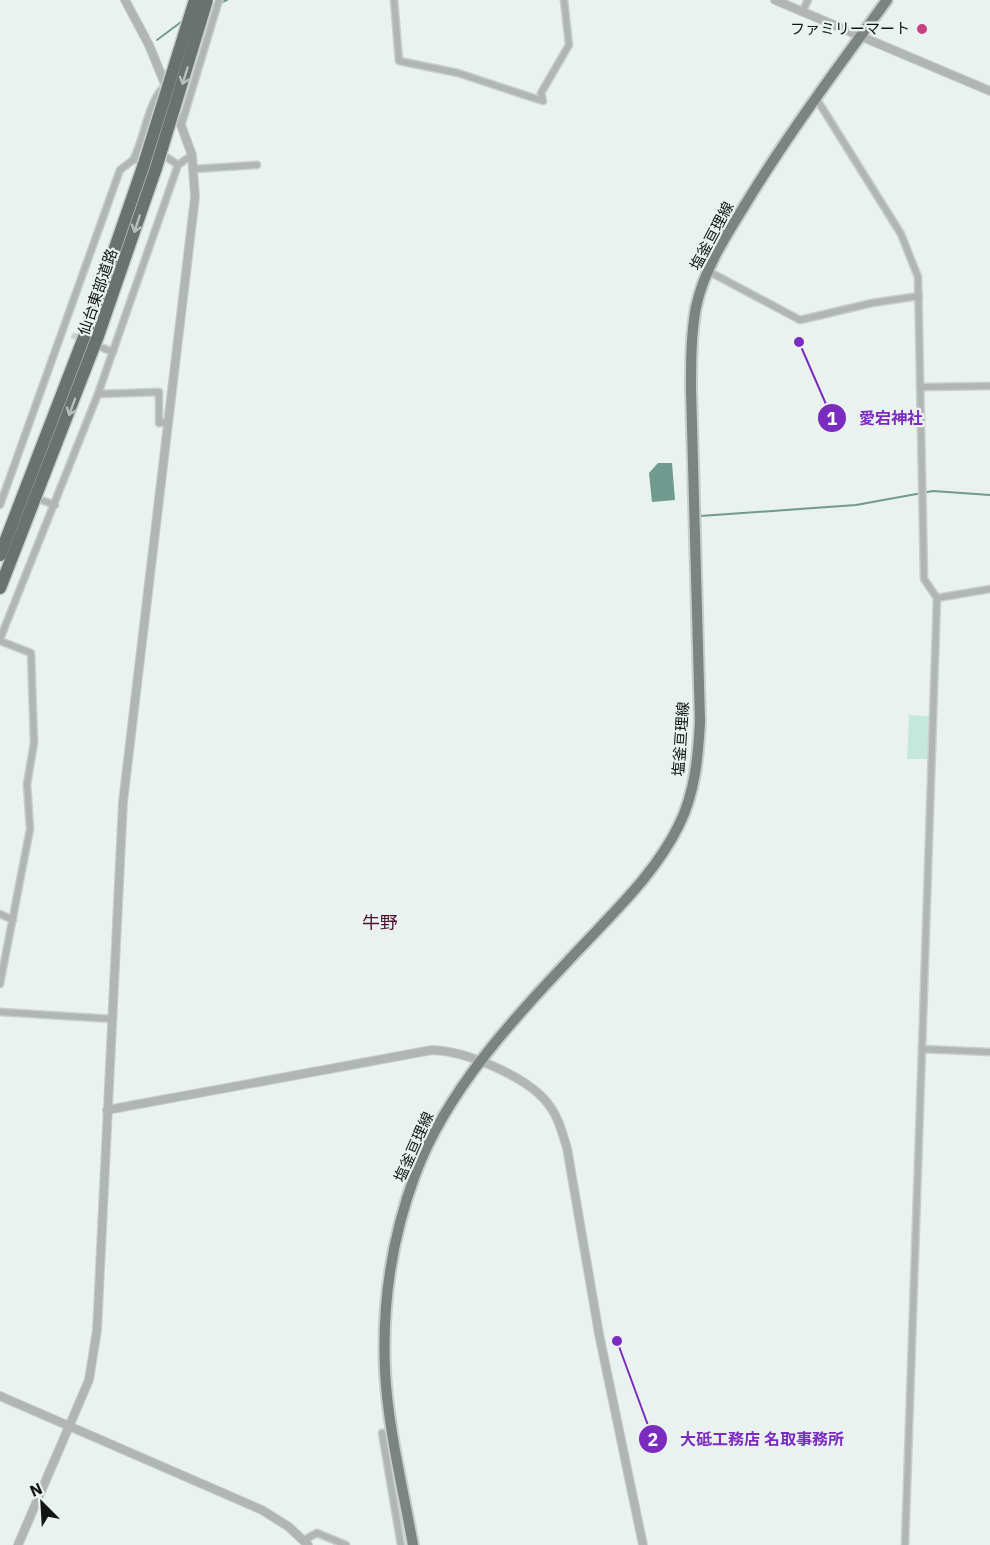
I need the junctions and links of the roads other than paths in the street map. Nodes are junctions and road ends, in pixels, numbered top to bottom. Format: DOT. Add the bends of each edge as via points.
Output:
graph roads {
  1 [pos="125,0"];
  2 [pos="195,0"];
  3 [pos="207,0"];
  4 [pos="219,0"];
  5 [pos="394,0"];
  6 [pos="564,0"];
  7 [pos="775,0"];
  8 [pos="808,0"];
  9 [pos="887,0"];
  10 [pos="802,12"];
  11 [pos="861,36"];
  12 [pos="166,86"];
  13 [pos="990,91"];
  14 [pos="816,98"];
  15 [pos="181,126"];
  16 [pos="192,155"];
  17 [pos="144,164"];
  18 [pos="178,165"];
  19 [pos="258,165"];
  20 [pos="194,169"];
  21 [pos="708,271"];
  22 [pos="919,296"];
  23 [pos="64,333"];
  24 [pos="72,336"];
  25 [pos="103,348"];
  26 [pos="113,352"];
  27 [pos="920,387"];
  28 [pos="990,387"];
  29 [pos="98,394"];
  30 [pos="168,422"];
  31 [pos="7,487"];
  32 [pos="17,491"];
  33 [pos="44,501"];
  34 [pos="0,505"];
  35 [pos="55,505"];
  36 [pos="0,555"];
  37 [pos="0,588"];
  38 [pos="990,589"];
  39 [pos="937,598"];
  40 [pos="0,640"];
  41 [pos="0,914"];
  42 [pos="13,920"];
  43 [pos="0,984"];
  44 [pos="0,1012"];
  45 [pos="113,1019"];
  46 [pos="922,1049"];
  47 [pos="990,1052"];
  48 [pos="480,1063"];
  49 [pos="107,1110"];
  50 [pos="0,1396"];
  51 [pos="69,1426"];
  52 [pos="382,1433"];
  53 [pos="306,1543"];
  54 [pos="18,1545"];
  55 [pos="346,1545"];
  56 [pos="401,1545"];
  57 [pos="413,1545"];
  58 [pos="643,1545"];
  59 [pos="904,1545"];
  1 -- 12 [label="street"];
  2 -- 17 [label="highway, 仙台東部道路, bridge"];
  3 -- 17 [label="highway, 仙台東部道路, one-way, bridge"];
  4 -- 15 [label="street"];
  5 -- 6 [label="street" via="399,61 458,73 543,101 542,93 569,45"];
  7 -- 10 [label="street"];
  8 -- 10 [label="street"];
  9 -- 11 [label="main road, 塩釜亘理線"];
  10 -- 11 [label="street"];
  11 -- 13 [label="street"];
  11 -- 14 [label="main road, 塩釜亘理線"];
  12 -- 15 [label="street"];
  12 -- 17 [label="street" via="155,99 140,148"];
  14 -- 21 [label="main road, 塩釜亘理線" via="772,161"];
  14 -- 22 [label="street" via="901,234 914,261"];
  15 -- 16 [label="street"];
  16 -- 18 [label="street"];
  16 -- 20 [label="street"];
  17 -- 18 [label="street" via="168,158"];
  17 -- 23 [label="street" via="120,170"];
  17 -- 36 [label="highway, 仙台東部道路" via="86,332"];
  17 -- 37 [label="highway, 仙台東部道路, one-way" via="98,336"];
  18 -- 26 [label="street"];
  19 -- 20 [label="street"];
  20 -- 30 [label="street" via="195,197"];
  21 -- 22 [label="street" via="800,320"];
  21 -- 48 [label="main road, 塩釜亘理線" via="696,306 691,368 700,722 696,773 689,798 680,825 650,871"];
  22 -- 27 [label="street"];
  23 -- 24 [label="street"];
  23 -- 31 [label="street"];
  25 -- 26 [label="street"];
  26 -- 29 [label="street"];
  27 -- 28 [label="street"];
  27 -- 39 [label="street" via="924,579"];
  29 -- 30 [label="street" via="159,392 159,423"];
  29 -- 35 [label="street"];
  30 -- 45 [label="street" via="123,802"];
  31 -- 32 [label="street"];
  31 -- 34 [label="street"];
  33 -- 35 [label="street"];
  35 -- 40 [label="street"];
  38 -- 39 [label="street"];
  39 -- 46 [label="street"];
  40 -- 42 [label="street" via="31,653 34,743 27,784 30,829"];
  41 -- 42 [label="street"];
  42 -- 43 [label="street"];
  44 -- 45 [label="street"];
  45 -- 49 [label="street"];
  46 -- 47 [label="street"];
  46 -- 59 [label="street"];
  48 -- 49 [label="street" via="444,1050 420,1051"];
  48 -- 57 [label="main road, 塩釜亘理線" via="445,1113 415,1174 390,1269 385,1372"];
  48 -- 58 [label="street" via="536,1090 559,1121"];
  49 -- 51 [label="street" via="97,1330 89,1380"];
  50 -- 51 [label="street"];
  51 -- 53 [label="street" via="262,1510"];
  51 -- 54 [label="street"];
  52 -- 56 [label="street"];
  53 -- 55 [label="street" via="317,1533"];
}
